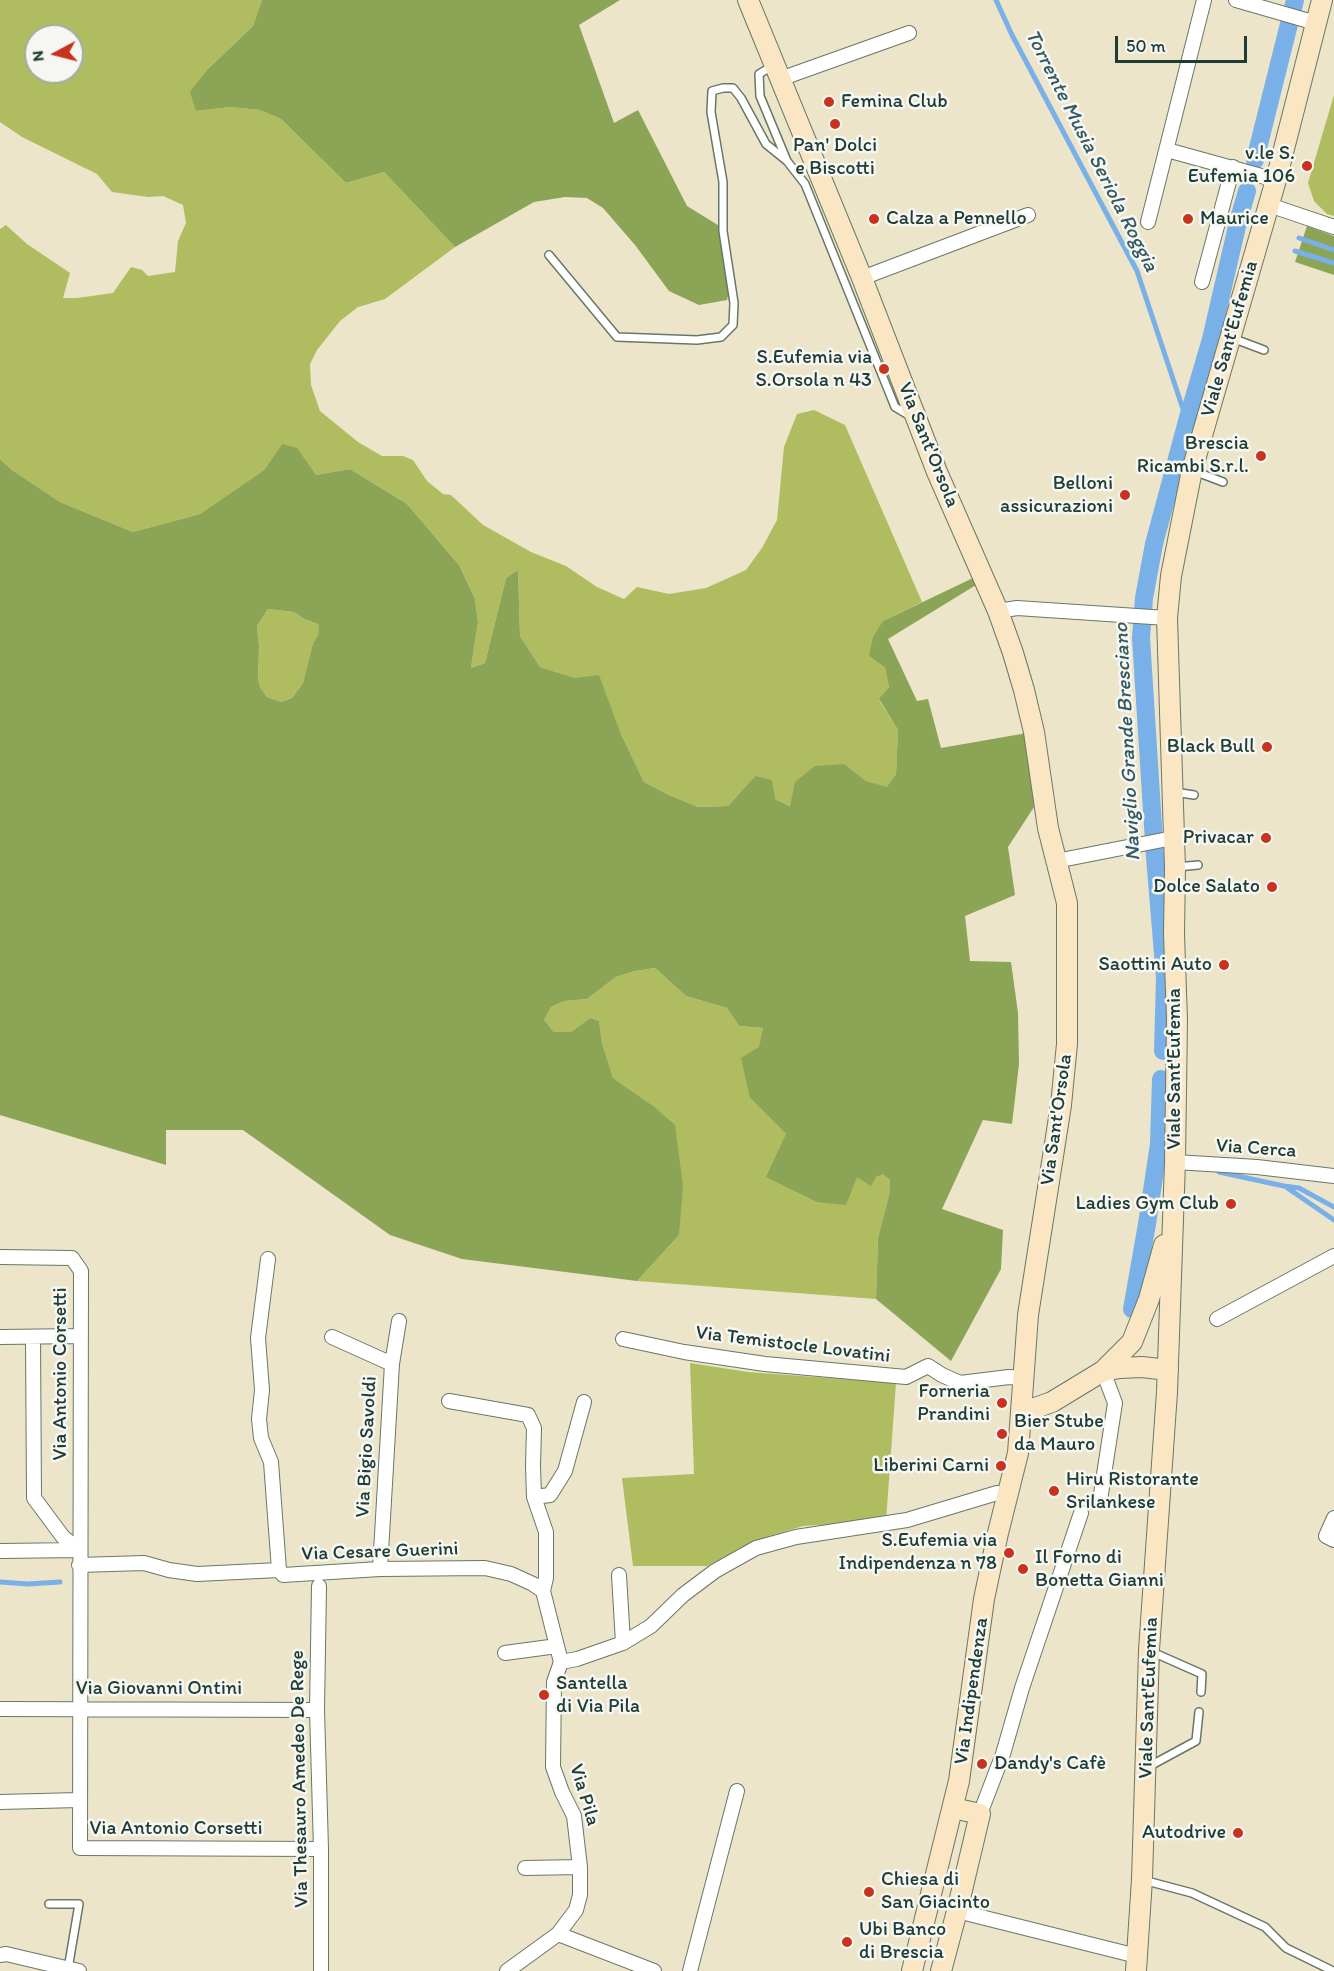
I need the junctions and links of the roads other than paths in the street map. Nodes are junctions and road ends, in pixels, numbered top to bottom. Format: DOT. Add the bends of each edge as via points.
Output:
graph roads {
  1 [pos="748,0"];
  2 [pos="1204,0"];
  3 [pos="1236,0"];
  4 [pos="1322,0"];
  5 [pos="1309,20"];
  6 [pos="909,33"];
  7 [pos="777,72"];
  8 [pos="1167,150"];
  9 [pos="787,161"];
  10 [pos="1233,167"];
  11 [pos="1276,180"];
  12 [pos="1269,205"];
  13 [pos="1028,215"];
  14 [pos="1148,222"];
  15 [pos="1334,227"];
  16 [pos="549,255"];
  17 [pos="862,278"];
  18 [pos="1202,282"];
  19 [pos="1230,338"];
  20 [pos="1264,350"];
  21 [pos="917,421"];
  22 [pos="1192,470"];
  23 [pos="1222,482"];
  24 [pos="998,611"];
  25 [pos="1161,618"];
  26 [pos="1171,792"];
  27 [pos="1194,795"];
  28 [pos="1167,839"];
  29 [pos="1056,861"];
  30 [pos="1198,865"];
  31 [pos="1175,868"];
  32 [pos="1175,1162"];
  33 [pos="1334,1176"];
  34 [pos="1172,1217"];
  35 [pos="1334,1256"];
  36 [pos="0,1257"];
  37 [pos="268,1259"];
  38 [pos="1216,1319"];
  39 [pos="399,1321"];
  40 [pos="80,1336"];
  41 [pos="0,1337"];
  42 [pos="33,1337"];
  43 [pos="332,1337"];
  44 [pos="623,1339"];
  45 [pos="392,1364"];
  46 [pos="1168,1370"];
  47 [pos="1103,1371"];
  48 [pos="1024,1378"];
  49 [pos="449,1401"];
  50 [pos="584,1402"];
  51 [pos="1022,1408"];
  52 [pos="1008,1494"];
  53 [pos="1101,1494"];
  54 [pos="534,1497"];
  55 [pos="1081,1513"];
  56 [pos="1334,1518"];
  57 [pos="1334,1540"];
  58 [pos="79,1550"];
  59 [pos="0,1551"];
  60 [pos="79,1565"];
  61 [pos="380,1569"];
  62 [pos="279,1570"];
  63 [pos="619,1575"];
  64 [pos="319,1586"];
  65 [pos="543,1591"];
  66 [pos="623,1642"];
  67 [pos="558,1646"];
  68 [pos="1149,1650"];
  69 [pos="506,1653"];
  70 [pos="561,1662"];
  71 [pos="1201,1692"];
  72 [pos="0,1708"];
  73 [pos="80,1708"];
  74 [pos="317,1710"];
  75 [pos="1199,1712"];
  76 [pos="1146,1768"];
  77 [pos="737,1791"];
  78 [pos="79,1800"];
  79 [pos="0,1802"];
  80 [pos="953,1808"];
  81 [pos="980,1814"];
  82 [pos="321,1849"];
  83 [pos="580,1867"];
  84 [pos="525,1868"];
  85 [pos="1142,1880"];
  86 [pos="50,1904"];
  87 [pos="957,1911"];
  88 [pos="558,1934"];
  89 [pos="0,1955"];
  90 [pos="1137,1967"];
  91 [pos="73,1970"];
  92 [pos="321,1971"];
  93 [pos="507,1971"];
  94 [pos="654,1971"];
  95 [pos="690,1971"];
  96 [pos="912,1971"];
  97 [pos="941,1971"];
  98 [pos="1334,1971"];
  1 -- 7 [label="street, Via Sant'Orsola"];
  2 -- 8 [label="street"];
  3 -- 5 [label="street"];
  4 -- 5 [label="street, Viale Sant'Eufemia"];
  5 -- 11 [label="street, Viale Sant'Eufemia"];
  6 -- 7 [label="street"];
  7 -- 9 [label="lane" via="759,74 760,96"];
  7 -- 17 [label="street, Via Sant'Orsola"];
  8 -- 10 [label="street"];
  8 -- 14 [label="street"];
  9 -- 16 [label="lane" via="766,144 733,88 712,91 711,112 723,182 723,231 734,303 733,325 721,336 698,340 617,337"];
  9 -- 21 [label="lane" via="805,183 895,407"];
  10 -- 11 [label="street"];
  10 -- 18 [label="street"];
  11 -- 12 [label="street, Viale Sant'Eufemia"];
  12 -- 15 [label="street"];
  12 -- 19 [label="street, Viale Sant'Eufemia"];
  13 -- 17 [label="street"];
  17 -- 21 [label="street, Via Sant'Orsola"];
  19 -- 20 [label="lane"];
  19 -- 22 [label="street, Viale Sant'Eufemia"];
  21 -- 24 [label="street, Via Sant'Orsola"];
  22 -- 23 [label="lane"];
  22 -- 25 [label="street, Viale Sant'Eufemia"];
  24 -- 25 [label="street" via="1017,608"];
  24 -- 29 [label="street, Via Sant'Orsola" via="1034,732"];
  25 -- 26 [label="street, Viale Sant'Eufemia"];
  26 -- 27 [label="lane"];
  26 -- 28 [label="street, Viale Sant'Eufemia"];
  28 -- 29 [label="street"];
  28 -- 31 [label="street, Viale Sant'Eufemia"];
  29 -- 48 [label="street, Via Sant'Orsola" via="1067,903 1067,1044 1028,1315"];
  30 -- 31 [label="lane"];
  31 -- 32 [label="street, Viale Sant'Eufemia"];
  32 -- 33 [label="street, Via Cerca"];
  32 -- 34 [label="street, Viale Sant'Eufemia"];
  34 -- 46 [label="street, Viale Sant'Eufemia"];
  34 -- 47 [label="street" via="1149,1299 1132,1342"];
  35 -- 38 [label="street"];
  36 -- 40 [label="street, Via Antonio Corsetti" via="72,1258 81,1271"];
  37 -- 62 [label="street, Via Cesare Guerini" via="258,1338 262,1390 259,1419 261,1438 272,1462"];
  39 -- 45 [label="street, Via Bigio Savoldi"];
  40 -- 42 [label="street"];
  40 -- 58 [label="street, Via Antonio Corsetti"];
  41 -- 42 [label="street"];
  42 -- 58 [label="street" via="34,1498 63,1537"];
  43 -- 45 [label="street, Via Bigio Savoldi"];
  44 -- 48 [label="street, Via Temistocle Lovatini" via="765,1364 906,1377 928,1366 960,1383"];
  45 -- 61 [label="street, Via Bigio Savoldi"];
  46 -- 47 [label="street" via="1143,1367"];
  46 -- 68 [label="street, Viale Sant'Eufemia"];
  47 -- 51 [label="street" via="1052,1402"];
  47 -- 53 [label="street" via="1114,1404"];
  48 -- 51 [label="street, Via Indipendenza"];
  49 -- 54 [label="street" via="528,1416 534,1428"];
  50 -- 54 [label="street" via="565,1471 550,1495"];
  51 -- 52 [label="street, Via Indipendenza" via="1018,1453"];
  52 -- 66 [label="street" via="997,1493 906,1520 796,1537 756,1548 715,1570 651,1626"];
  52 -- 80 [label="street, Via Indipendenza" via="984,1599"];
  54 -- 65 [label="street" via="546,1532"];
  55 -- 81 [label="street"];
  56 -- 57 [label="street" via="1326,1536"];
  58 -- 59 [label="street"];
  58 -- 60 [label="street, Via Antonio Corsetti"];
  60 -- 62 [label="street" via="144,1563 197,1574"];
  60 -- 73 [label="street, Via Antonio Corsetti"];
  61 -- 62 [label="street, Via Cesare Guerini" via="283,1575"];
  61 -- 65 [label="street, Via Cesare Guerini" via="485,1568 511,1574"];
  63 -- 66 [label="street"];
  64 -- 74 [label="street, Via Thesauro Amedeo De Rege"];
  65 -- 67 [label="street"];
  66 -- 70 [label="street"];
  67 -- 69 [label="street"];
  67 -- 70 [label="street"];
  68 -- 71 [label="lane" via="1202,1674"];
  68 -- 76 [label="street, Viale Sant'Eufemia"];
  70 -- 83 [label="street, Via Pila" via="554,1682 553,1767 574,1816"];
  72 -- 73 [label="street, Via Giovanni Ontini"];
  73 -- 74 [label="street, Via Giovanni Ontini"];
  73 -- 78 [label="street, Via Antonio Corsetti"];
  74 -- 82 [label="street, Via Thesauro Amedeo De Rege"];
  75 -- 76 [label="lane" via="1196,1741"];
  76 -- 85 [label="street, Viale Sant'Eufemia"];
  77 -- 95 [label="street"];
  78 -- 79 [label="street, Via Antonio Corsetti"];
  78 -- 82 [label="street, Via Antonio Corsetti" via="80,1848"];
  80 -- 81 [label="street"];
  80 -- 96 [label="street, Via Indipendenza"];
  81 -- 87 [label="street"];
  82 -- 92 [label="street, Via Thesauro Amedeo De Rege"];
  83 -- 84 [label="street"];
  83 -- 88 [label="street, Via Pila" via="576,1910"];
  85 -- 90 [label="street, Viale Sant'Eufemia"];
  85 -- 98 [label="lane" via="1192,1893 1265,1927 1286,1948"];
  86 -- 91 [label="lane" via="79,1904"];
  87 -- 90 [label="street"];
  87 -- 97 [label="street"];
  88 -- 93 [label="street, Via Pila"];
  88 -- 94 [label="street"];
  89 -- 91 [label="street"];
}
